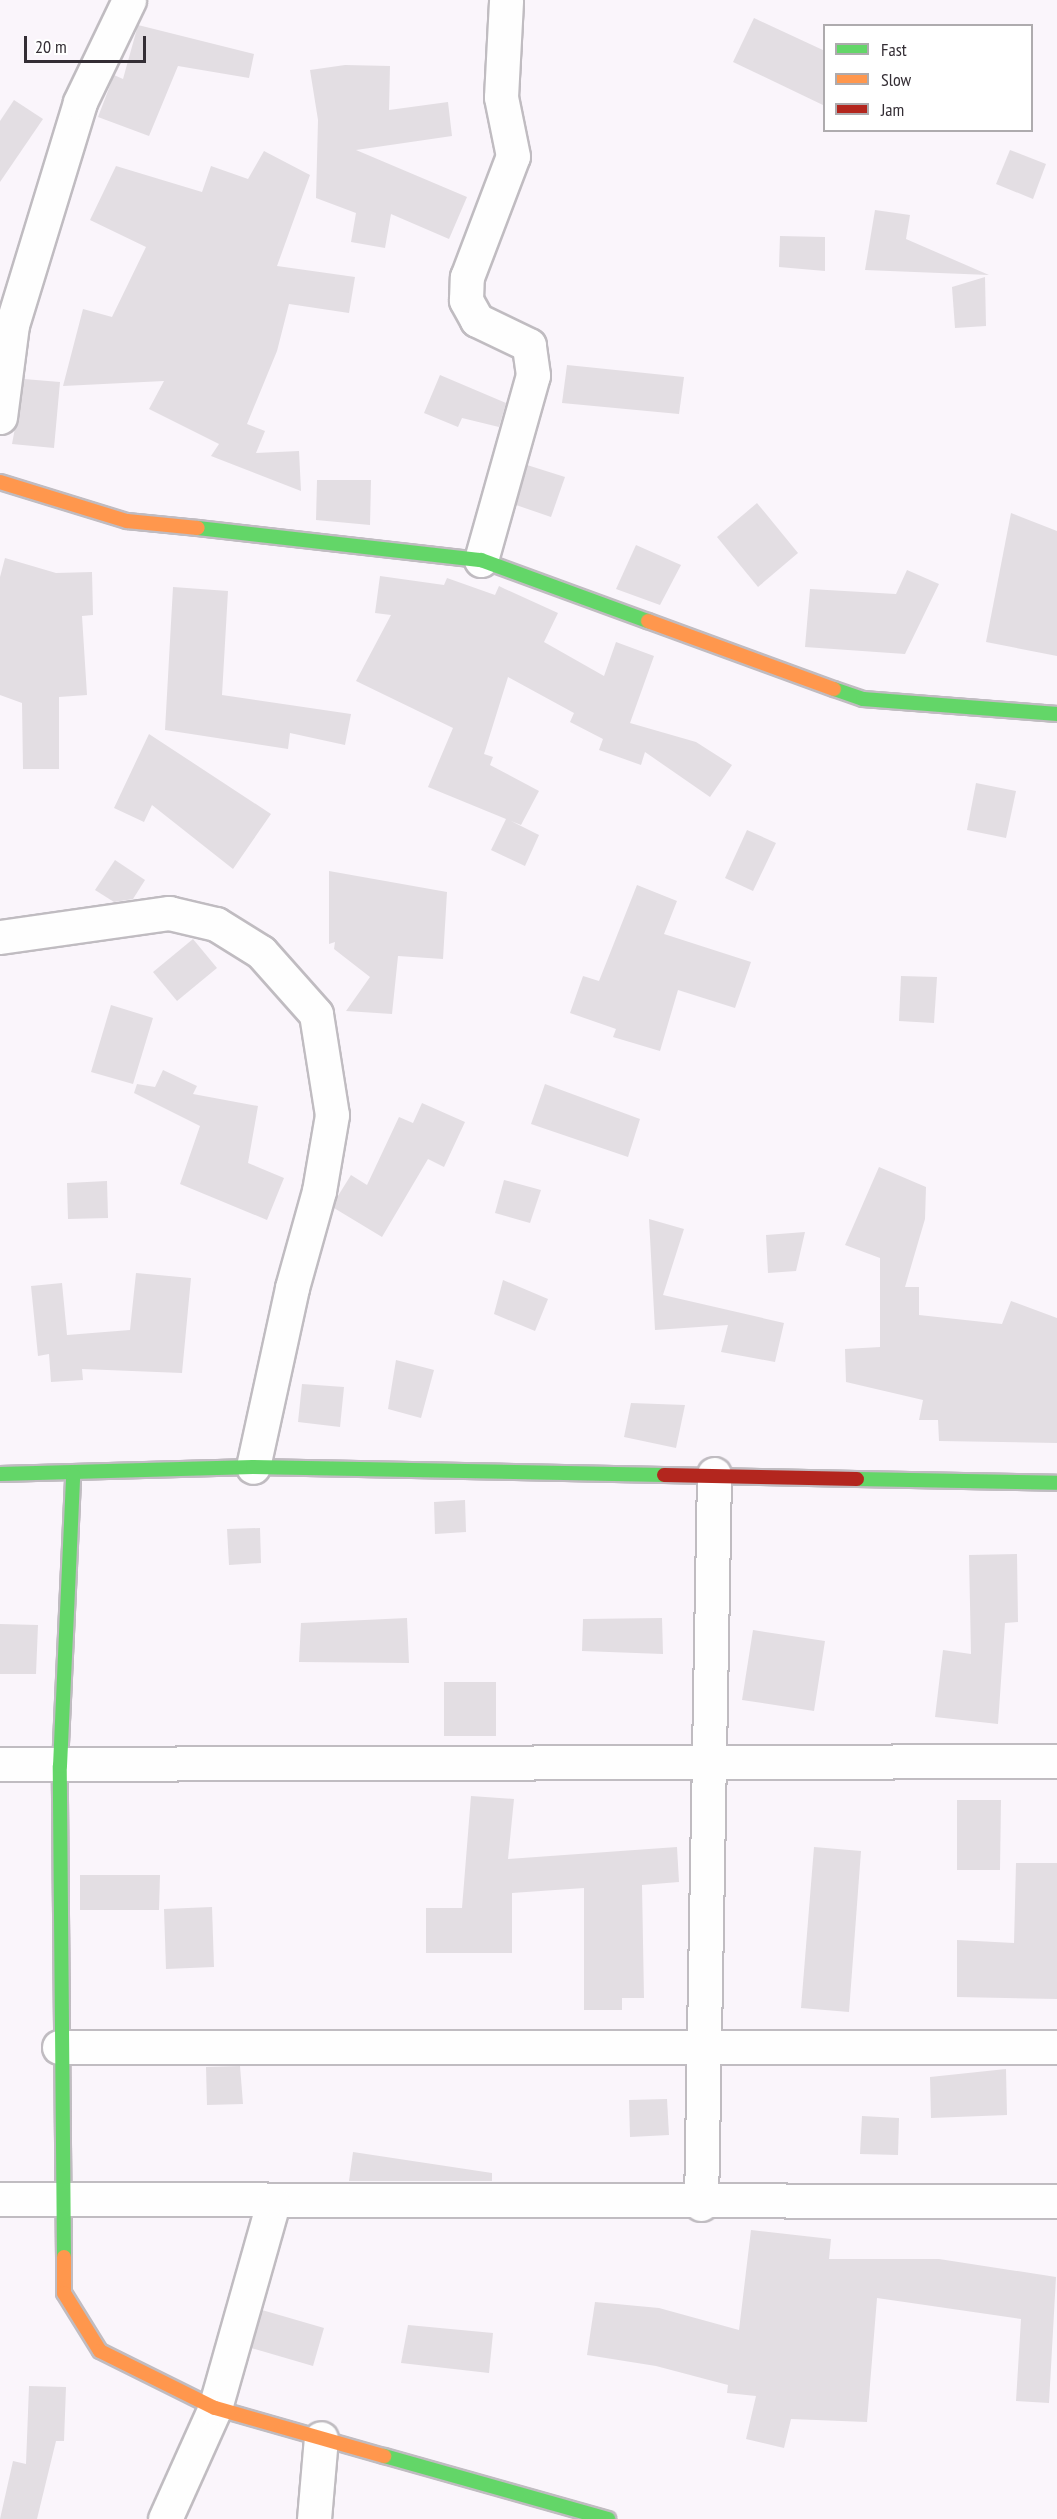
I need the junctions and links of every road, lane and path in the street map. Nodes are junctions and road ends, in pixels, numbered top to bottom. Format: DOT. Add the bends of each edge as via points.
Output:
graph roads {
  1 [pos="129,0"];
  2 [pos="506,0"];
  3 [pos="0,417"];
  4 [pos="0,482"];
  5 [pos="481,560"];
  6 [pos="1057,714"];
  7 [pos="0,937"];
  8 [pos="253,1467"];
  9 [pos="0,1474"];
  10 [pos="714,1474"];
  11 [pos="73,1475"];
  12 [pos="1057,1483"];
  13 [pos="1057,1761"];
  14 [pos="0,1764"];
  15 [pos="712,1764"];
  16 [pos="60,1766"];
  17 [pos="707,2046"];
  18 [pos="59,2047"];
  19 [pos="1057,2047"];
  20 [pos="0,2199"];
  21 [pos="1057,2201"];
  22 [pos="60,2202"];
  23 [pos="273,2203"];
  24 [pos="702,2204"];
  25 [pos="215,2408"];
  26 [pos="321,2438"];
  27 [pos="165,2519"];
  28 [pos="314,2519"];
  29 [pos="608,2519"];
  1 -- 3 [label="street" via="80,102 12,324"];
  2 -- 5 [label="street" via="501,97 513,156 467,276 466,300 477,320 529,345 533,375"];
  4 -- 5 [label="street" via="127,521 376,544"];
  5 -- 6 [label="street" via="863,699"];
  7 -- 8 [label="street" via="169,913 216,924 261,952 316,1014 332,1115"];
  8 -- 10 [label="street"];
  8 -- 11 [label="street"];
  9 -- 11 [label="street"];
  10 -- 12 [label="street"];
  10 -- 15 [label="street"];
  11 -- 16 [label="street"];
  13 -- 15 [label="street"];
  14 -- 16 [label="street"];
  15 -- 16 [label="street"];
  15 -- 17 [label="street"];
  16 -- 18 [label="street"];
  17 -- 18 [label="street"];
  17 -- 19 [label="street"];
  17 -- 24 [label="street"];
  18 -- 22 [label="street"];
  20 -- 22 [label="street"];
  21 -- 24 [label="street"];
  22 -- 23 [label="street"];
  22 -- 25 [label="street" via="64,2294 99,2351"];
  23 -- 24 [label="street"];
  23 -- 25 [label="street"];
  25 -- 26 [label="street"];
  25 -- 27 [label="street"];
  26 -- 28 [label="street"];
  26 -- 29 [label="street"];
}
